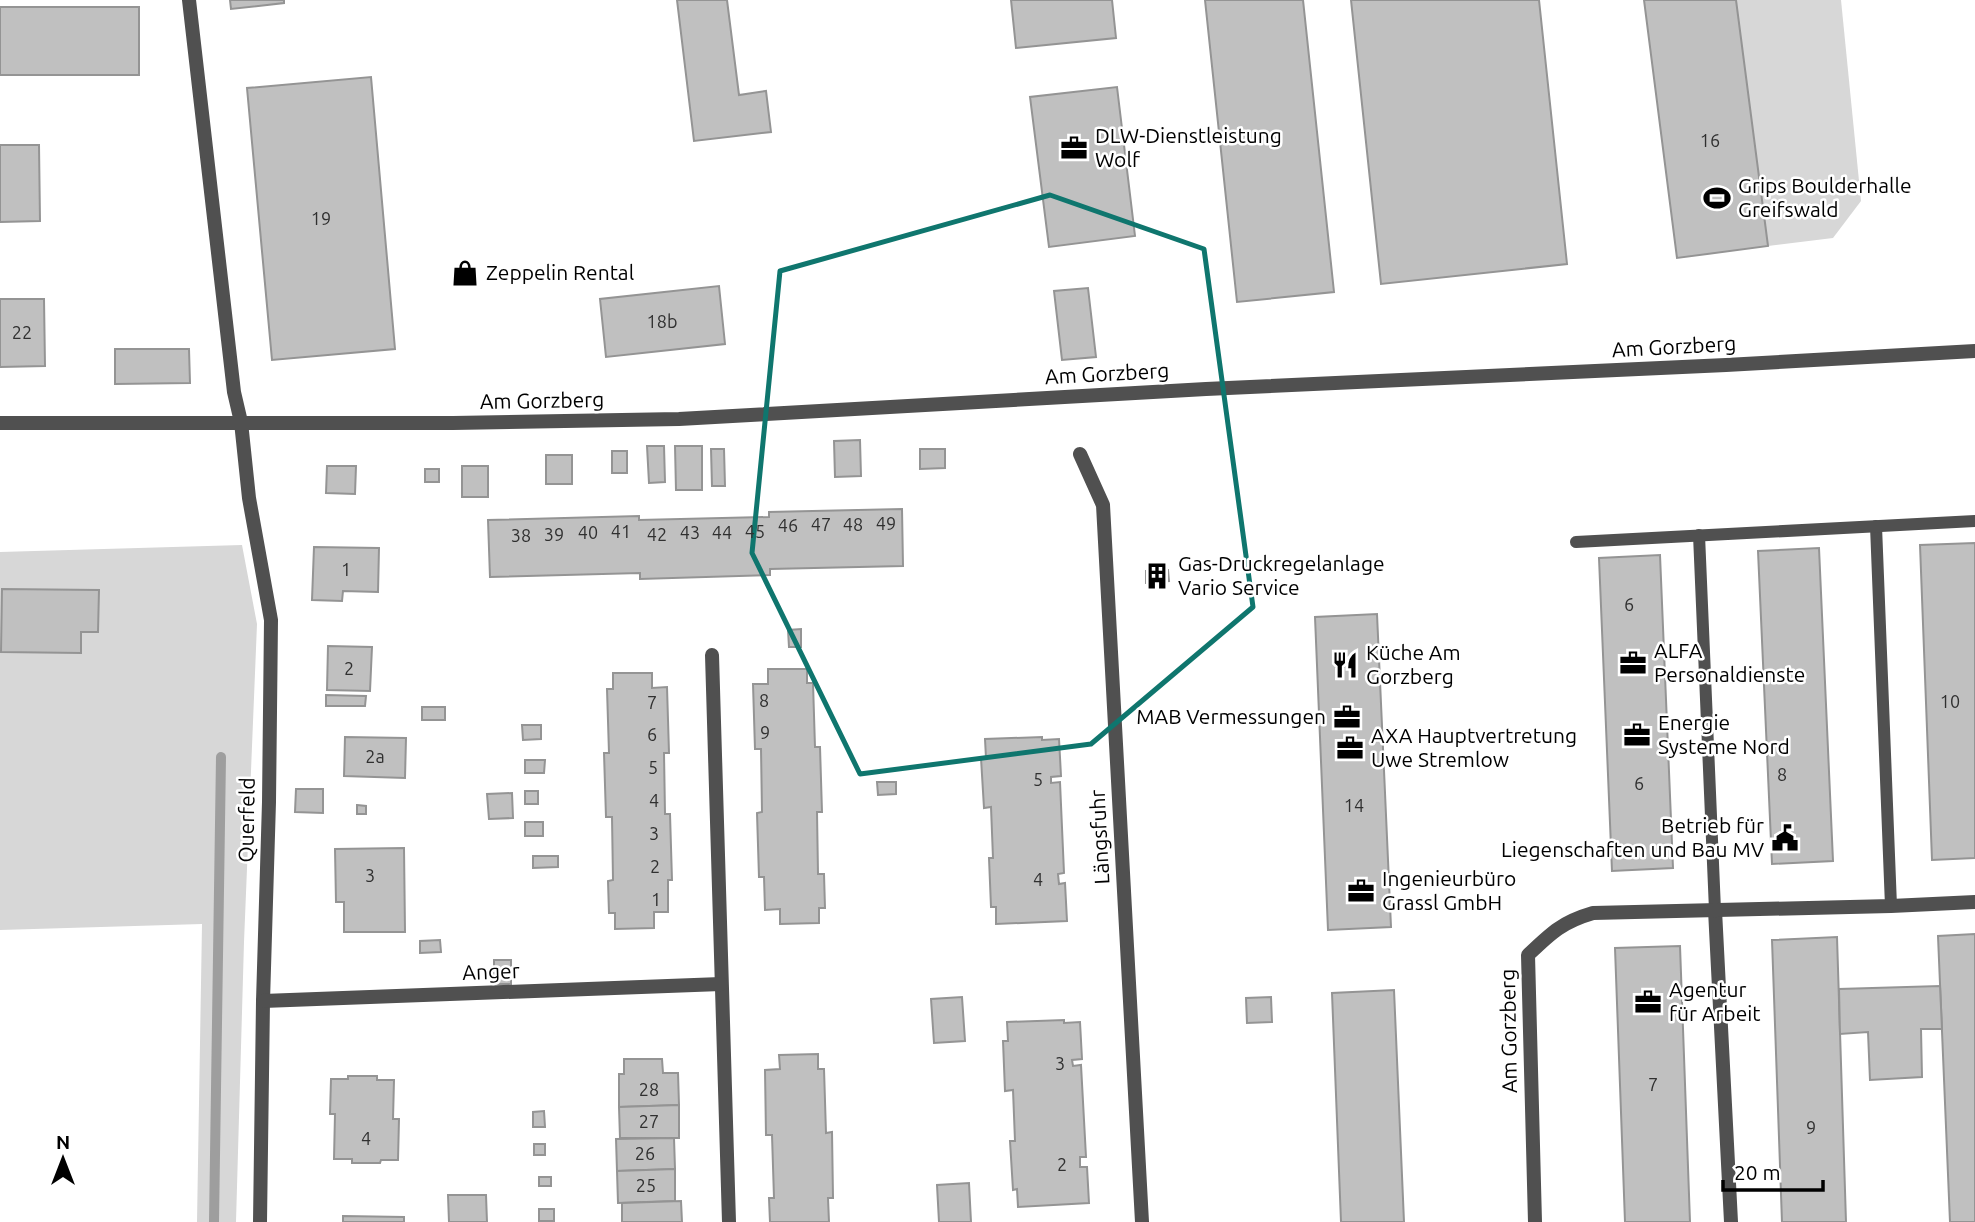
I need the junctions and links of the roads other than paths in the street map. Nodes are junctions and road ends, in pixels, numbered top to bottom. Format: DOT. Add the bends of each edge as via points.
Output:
graph roads {
  1 [pos="189,0"];
  2 [pos="1975,351"];
  3 [pos="241,422"];
  4 [pos="0,423"];
  5 [pos="1080,454"];
  6 [pos="1975,521"];
  7 [pos="1876,526"];
  8 [pos="1699,535"];
  9 [pos="1576,542"];
  10 [pos="712,655"];
  11 [pos="1975,902"];
  12 [pos="1891,906"];
  13 [pos="1714,910"];
  14 [pos="721,984"];
  15 [pos="263,1001"];
  16 [pos="260,1222"];
  17 [pos="729,1222"];
  18 [pos="1142,1222"];
  19 [pos="1535,1222"];
  20 [pos="1731,1222"];
  1 -- 3 [label="street"];
  2 -- 3 [label="street, Am Gorzberg" via="679,419"];
  3 -- 4 [label="street, Am Gorzberg"];
  3 -- 15 [label="street, Querfeld" via="271,620"];
  5 -- 18 [label="street, Längsfuhr" via="1103,505"];
  6 -- 7 [label="lane"];
  7 -- 8 [label="lane"];
  7 -- 12 [label="lane"];
  8 -- 9 [label="lane"];
  8 -- 13 [label="lane"];
  10 -- 14 [label="street"];
  11 -- 12 [label="street, Am Gorzberg"];
  12 -- 13 [label="street, Am Gorzberg"];
  13 -- 19 [label="street, Am Gorzberg" via="1592,913 1553,931 1528,955"];
  13 -- 20 [label="street"];
  14 -- 15 [label="street, Anger"];
  14 -- 17 [label="street"];
  15 -- 16 [label="street, Querfeld"];
}
